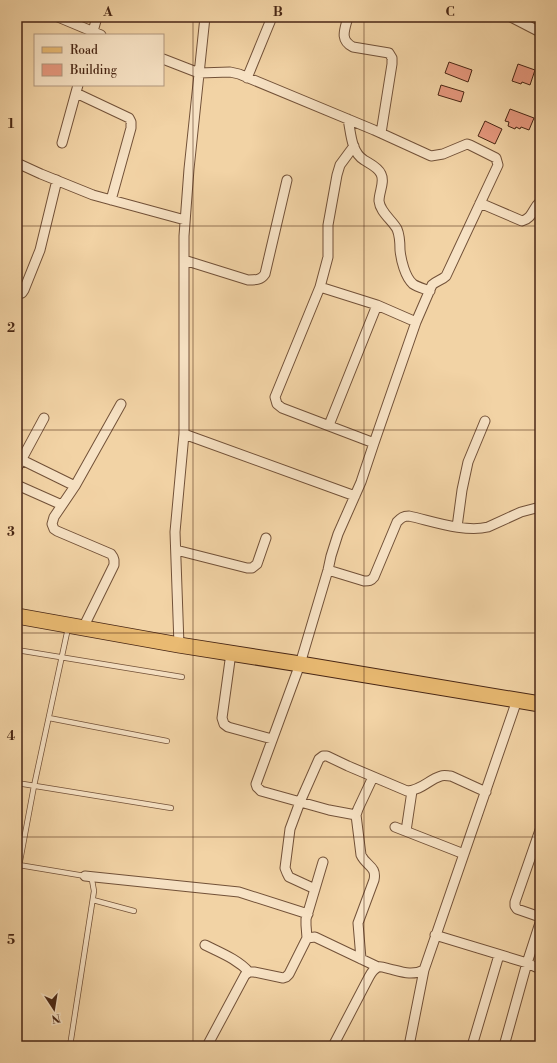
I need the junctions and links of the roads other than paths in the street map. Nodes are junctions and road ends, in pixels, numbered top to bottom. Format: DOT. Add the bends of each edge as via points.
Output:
graph roads {
  1 [pos="58,17"];
  2 [pos="97,17"];
  3 [pos="205,17"];
  4 [pos="272,17"];
  5 [pos="348,17"];
  6 [pos="511,17"];
  7 [pos="540,32"];
  8 [pos="95,34"];
  9 [pos="164,59"];
  10 [pos="199,73"];
  11 [pos="247,78"];
  12 [pos="77,89"];
  13 [pos="348,119"];
  14 [pos="381,133"];
  15 [pos="62,143"];
  16 [pos="354,146"];
  17 [pos="17,163"];
  18 [pos="57,180"];
  19 [pos="287,180"];
  20 [pos="111,200"];
  21 [pos="540,202"];
  22 [pos="480,203"];
  23 [pos="185,220"];
  24 [pos="184,260"];
  25 [pos="320,286"];
  26 [pos="430,291"];
  27 [pos="17,292"];
  28 [pos="376,305"];
  29 [pos="416,322"];
  30 [pos="121,404"];
  31 [pos="44,418"];
  32 [pos="485,421"];
  33 [pos="329,425"];
  34 [pos="184,434"];
  35 [pos="374,443"];
  36 [pos="19,464"];
  37 [pos="17,485"];
  38 [pos="75,486"];
  39 [pos="355,496"];
  40 [pos="62,505"];
  41 [pos="540,507"];
  42 [pos="457,527"];
  43 [pos="266,538"];
  44 [pos="176,550"];
  45 [pos="328,570"];
  46 [pos="17,616"];
  47 [pos="68,625"];
  48 [pos="84,628"];
  49 [pos="179,645"];
  50 [pos="17,650"];
  51 [pos="231,653"];
  52 [pos="61,657"];
  53 [pos="300,664"];
  54 [pos="182,677"];
  55 [pos="517,700"];
  56 [pos="540,704"];
  57 [pos="48,718"];
  58 [pos="272,740"];
  59 [pos="167,741"];
  60 [pos="373,777"];
  61 [pos="17,783"];
  62 [pos="34,786"];
  63 [pos="412,791"];
  64 [pos="486,792"];
  65 [pos="300,802"];
  66 [pos="171,808"];
  67 [pos="356,815"];
  68 [pos="395,827"];
  69 [pos="540,830"];
  70 [pos="406,831"];
  71 [pos="464,854"];
  72 [pos="323,862"];
  73 [pos="19,865"];
  74 [pos="85,876"];
  75 [pos="17,877"];
  76 [pos="315,889"];
  77 [pos="93,900"];
  78 [pos="134,910"];
  79 [pos="308,914"];
  80 [pos="540,917"];
  81 [pos="540,923"];
  82 [pos="435,935"];
  83 [pos="307,938"];
  84 [pos="205,945"];
  85 [pos="499,955"];
  86 [pos="361,959"];
  87 [pos="527,963"];
  88 [pos="378,967"];
  89 [pos="540,969"];
  90 [pos="424,970"];
  91 [pos="250,972"];
  92 [pos="70,1046"];
  93 [pos="207,1046"];
  94 [pos="333,1046"];
  95 [pos="409,1046"];
  96 [pos="472,1046"];
  97 [pos="504,1046"];
  1 -- 8 [label="street"];
  2 -- 8 [label="street"];
  3 -- 10 [label="street"];
  4 -- 11 [label="street"];
  5 -- 14 [label="street" via="344,36 349,45 391,54 392,64"];
  6 -- 7 [label="street"];
  9 -- 10 [label="street"];
  10 -- 11 [label="street" via="230,72"];
  10 -- 23 [label="street"];
  11 -- 13 [label="street"];
  12 -- 15 [label="street"];
  12 -- 20 [label="street" via="129,118 131,122"];
  13 -- 14 [label="street"];
  13 -- 16 [label="street"];
  14 -- 22 [label="street" via="431,156 467,144 496,158 498,165"];
  16 -- 25 [label="street" via="340,165 337,175 328,225 328,257"];
  16 -- 26 [label="street" via="363,160 381,173 379,201 396,228 401,259 410,280 413,284"];
  17 -- 18 [label="street"];
  18 -- 20 [label="street"];
  18 -- 27 [label="street" via="40,250 24,290 19,294"];
  19 -- 24 [label="street" via="263,278 248,280"];
  20 -- 23 [label="street"];
  21 -- 22 [label="street" via="529,218 522,221"];
  22 -- 26 [label="street" via="446,276 432,285"];
  23 -- 24 [label="street"];
  24 -- 34 [label="street"];
  25 -- 28 [label="street"];
  25 -- 33 [label="street" via="275,397 277,404 282,408"];
  26 -- 29 [label="street"];
  28 -- 29 [label="street"];
  28 -- 33 [label="street"];
  29 -- 35 [label="street"];
  30 -- 38 [label="street"];
  31 -- 36 [label="street"];
  32 -- 42 [label="street" via="468,462"];
  33 -- 35 [label="street"];
  34 -- 39 [label="street"];
  34 -- 44 [label="street" via="175,532"];
  35 -- 39 [label="street"];
  36 -- 38 [label="street"];
  37 -- 40 [label="street"];
  38 -- 40 [label="street"];
  39 -- 45 [label="street" via="338,534"];
  40 -- 48 [label="street" via="52,524 54,529 111,554 114,560 114,565"];
  41 -- 42 [label="street" via="521,512 488,527"];
  42 -- 45 [label="street" via="404,516 397,522 372,580 364,581"];
  43 -- 44 [label="street" via="257,564 252,568"];
  44 -- 49 [label="street"];
  45 -- 53 [label="street"];
  46 -- 47 [label="main road"];
  47 -- 48 [label="main road"];
  47 -- 52 [label="lane"];
  48 -- 49 [label="main road"];
  49 -- 51 [label="main road"];
  50 -- 52 [label="lane"];
  51 -- 53 [label="main road"];
  51 -- 58 [label="street" via="222,718 224,724"];
  52 -- 54 [label="lane"];
  52 -- 57 [label="lane"];
  53 -- 55 [label="main road"];
  53 -- 58 [label="street"];
  55 -- 56 [label="main road"];
  55 -- 64 [label="street"];
  57 -- 59 [label="lane"];
  57 -- 62 [label="lane"];
  58 -- 65 [label="street" via="257,787 261,791"];
  60 -- 63 [label="street"];
  60 -- 65 [label="street" via="323,756 319,759"];
  60 -- 67 [label="street"];
  61 -- 62 [label="lane"];
  62 -- 66 [label="lane"];
  62 -- 73 [label="lane"];
  63 -- 64 [label="street" via="446,775"];
  63 -- 70 [label="street"];
  64 -- 71 [label="street"];
  65 -- 67 [label="street"];
  65 -- 76 [label="street" via="290,829 285,868 289,877"];
  67 -- 86 [label="street" via="360,855 375,875 358,923"];
  68 -- 70 [label="street"];
  69 -- 80 [label="street" via="514,906"];
  70 -- 71 [label="street"];
  71 -- 82 [label="street"];
  72 -- 76 [label="street"];
  73 -- 74 [label="lane"];
  73 -- 75 [label="lane"];
  74 -- 77 [label="lane" via="92,880 94,886"];
  74 -- 79 [label="street" via="239,892"];
  76 -- 79 [label="street"];
  77 -- 78 [label="lane"];
  77 -- 92 [label="lane"];
  79 -- 83 [label="street"];
  81 -- 87 [label="street"];
  82 -- 85 [label="street"];
  82 -- 90 [label="street"];
  83 -- 86 [label="street" via="315,937"];
  83 -- 91 [label="street" via="286,978"];
  84 -- 91 [label="street" via="232,958"];
  85 -- 87 [label="street"];
  85 -- 96 [label="street"];
  86 -- 88 [label="street"];
  87 -- 89 [label="street"];
  87 -- 97 [label="street"];
  88 -- 90 [label="street" via="414,974"];
  88 -- 94 [label="street" via="369,977"];
  90 -- 95 [label="street"];
  91 -- 93 [label="street" via="245,975"];
}
